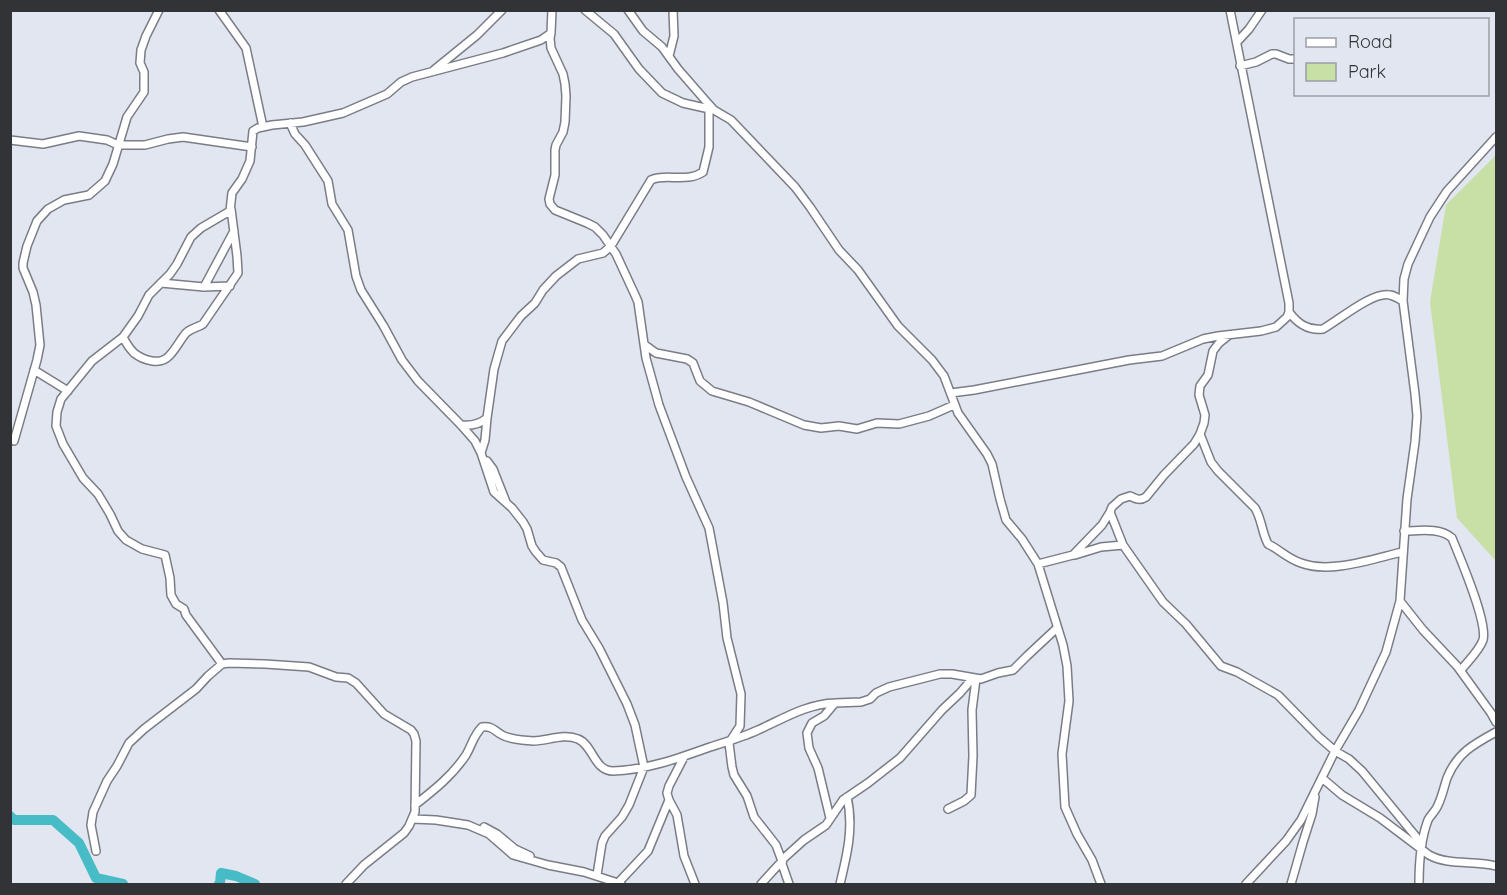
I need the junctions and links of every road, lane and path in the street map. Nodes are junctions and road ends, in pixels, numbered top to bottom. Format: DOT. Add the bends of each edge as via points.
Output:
graph roads {
  1 [pos="159,10"];
  2 [pos="219,10"];
  3 [pos="495,10"];
  4 [pos="502,10"];
  5 [pos="552,10"];
  6 [pos="585,10"];
  7 [pos="628,10"];
  8 [pos="673,10"];
  9 [pos="1230,10"];
  10 [pos="1262,10"];
  11 [pos="483,30"];
  12 [pos="551,33"];
  13 [pos="1237,42"];
  14 [pos="669,56"];
  15 [pos="1294,59"];
  16 [pos="1240,66"];
  17 [pos="429,73"];
  18 [pos="712,109"];
  19 [pos="291,123"];
  20 [pos="263,127"];
  21 [pos="1497,137"];
  22 [pos="10,140"];
  23 [pos="118,145"];
  24 [pos="252,147"];
  25 [pos="231,209"];
  26 [pos="234,231"];
  27 [pos="611,246"];
  28 [pos="161,283"];
  29 [pos="204,286"];
  30 [pos="230,286"];
  31 [pos="1403,301"];
  32 [pos="1289,312"];
  33 [pos="1229,335"];
  34 [pos="123,337"];
  35 [pos="645,345"];
  36 [pos="34,370"];
  37 [pos="68,391"];
  38 [pos="951,393"];
  39 [pos="954,405"];
  40 [pos="487,418"];
  41 [pos="461,425"];
  42 [pos="1200,434"];
  43 [pos="14,441"];
  44 [pos="482,455"];
  45 [pos="1110,512"];
  46 [pos="1404,531"];
  47 [pos="1123,545"];
  48 [pos="1402,552"];
  49 [pos="1073,555"];
  50 [pos="1038,564"];
  51 [pos="1400,601"];
  52 [pos="1057,628"];
  53 [pos="222,664"];
  54 [pos="1461,670"];
  55 [pos="974,679"];
  56 [pos="835,704"];
  57 [pos="1497,722"];
  58 [pos="1497,732"];
  59 [pos="731,740"];
  60 [pos="1335,751"];
  61 [pos="684,757"];
  62 [pos="644,767"];
  63 [pos="1322,778"];
  64 [pos="1315,794"];
  65 [pos="847,797"];
  66 [pos="669,800"];
  67 [pos="415,805"];
  68 [pos="948,808"];
  69 [pos="830,818"];
  70 [pos="413,819"];
  71 [pos="1422,846"];
  72 [pos="96,851"];
  73 [pos="782,861"];
  74 [pos="1497,866"];
  75 [pos="597,875"];
  76 [pos="787,883"];
  77 [pos="620,884"];
  78 [pos="346,885"];
  79 [pos="695,885"];
  80 [pos="761,885"];
  81 [pos="840,885"];
  82 [pos="1101,885"];
  83 [pos="1246,885"];
  84 [pos="1291,885"];
  85 [pos="1419,885"];
  1 -- 23 [label="street" via="141,50 144,92 129,112"];
  2 -- 20 [label="street" via="246,48"];
  3 -- 11 [label="street"];
  4 -- 11 [label="street"];
  5 -- 12 [label="street"];
  6 -- 18 [label="street" via="609,28 662,93 683,103"];
  7 -- 14 [label="street"];
  8 -- 14 [label="street" via="674,36"];
  9 -- 13 [label="street"];
  10 -- 13 [label="street"];
  11 -- 17 [label="street"];
  12 -- 17 [label="street" via="504,53"];
  12 -- 27 [label="street" via="551,48 563,74 566,104 563,132 555,145 550,204 555,210 595,227"];
  13 -- 16 [label="street"];
  14 -- 18 [label="street"];
  15 -- 16 [label="street" via="1272,54"];
  16 -- 32 [label="street"];
  17 -- 19 [label="street" via="401,82 387,94 343,113"];
  18 -- 27 [label="street" via="703,172 651,180"];
  18 -- 38 [label="street" via="731,120 795,187 898,326 932,360"];
  19 -- 20 [label="street"];
  19 -- 41 [label="street" via="328,181 332,204 348,230 364,297 409,370"];
  20 -- 24 [label="street" via="253,131"];
  21 -- 31 [label="street" via="1446,191 1430,217 1408,264"];
  22 -- 23 [label="street" via="43,144 80,136"];
  23 -- 24 [label="street" via="145,145 183,137"];
  23 -- 36 [label="street" via="102,184 89,195 52,206 33,231 23,268 38,319 39,351"];
  24 -- 25 [label="street" via="246,171 232,193"];
  25 -- 26 [label="street"];
  25 -- 28 [label="street" via="191,237 177,264"];
  26 -- 29 [label="street"];
  26 -- 30 [label="street" via="238,273"];
  27 -- 35 [label="street" via="635,295"];
  27 -- 40 [label="street" via="603,253 578,259 556,276 502,341"];
  28 -- 29 [label="street"];
  28 -- 34 [label="street"];
  29 -- 30 [label="street"];
  30 -- 34 [label="street" via="203,324 187,332 163,360 138,355"];
  31 -- 32 [label="street" via="1383,295 1317,330 1301,325"];
  31 -- 46 [label="street" via="1417,416"];
  32 -- 33 [label="street" via="1276,327"];
  33 -- 38 [label="street" via="1203,339 1162,356"];
  33 -- 42 [label="street" via="1214,351 1208,375 1200,386 1205,415"];
  34 -- 37 [label="street" via="92,361"];
  35 -- 39 [label="street" via="656,352 687,358 700,381 712,391 804,425 857,429 877,423 899,424"];
  35 -- 59 [label="street" via="659,405 709,528 725,631 741,694 740,726"];
  36 -- 37 [label="street"];
  36 -- 43 [label="street"];
  37 -- 53 [label="street" via="61,399 56,420 67,452 101,498 121,535 142,549 165,555 173,600 184,609"];
  38 -- 39 [label="street"];
  39 -- 50 [label="street" via="992,464 1006,520"];
  40 -- 41 [label="street" via="476,425"];
  40 -- 44 [label="street"];
  41 -- 44 [label="street"];
  42 -- 45 [label="street" via="1146,497 1120,498"];
  42 -- 48 [label="street" via="1211,462 1256,508 1268,544 1287,557 1311,566 1332,567"];
  44 -- 62 [label="street" via="495,492 523,522 536,552 564,571 582,620 627,704"];
  45 -- 47 [label="street"];
  45 -- 49 [label="street"];
  46 -- 48 [label="street"];
  46 -- 54 [label="street" via="1446,533 1457,550 1484,631 1478,649"];
  47 -- 49 [label="street"];
  47 -- 60 [label="street" via="1163,602 1217,663 1278,695"];
  48 -- 51 [label="street"];
  49 -- 50 [label="street"];
  50 -- 52 [label="street"];
  51 -- 54 [label="street"];
  51 -- 60 [label="street" via="1378,670"];
  52 -- 55 [label="street" via="1014,670"];
  52 -- 82 [label="street" via="1069,684 1062,754 1065,807"];
  53 -- 67 [label="street" via="309,667 356,682 384,714 414,734"];
  53 -- 72 [label="street" via="129,743 93,812"];
  54 -- 57 [label="street"];
  55 -- 56 [label="street" via="940,674 889,687 861,702"];
  55 -- 65 [label="street" via="892,765"];
  55 -- 68 [label="street" via="971,795"];
  56 -- 59 [label="street" via="811,706"];
  56 -- 69 [label="street" via="812,723 807,733"];
  58 -- 71 [label="street" via="1471,746 1452,768 1429,819"];
  59 -- 61 [label="street"];
  59 -- 73 [label="street" via="734,775 754,817 776,845"];
  60 -- 63 [label="street"];
  60 -- 71 [label="street" via="1362,771"];
  61 -- 62 [label="street"];
  61 -- 66 [label="street" via="668,790"];
  62 -- 67 [label="street" via="607,771 583,741 575,737 512,739 489,726 482,727 454,771"];
  62 -- 75 [label="street" via="629,805 605,836"];
  63 -- 64 [label="street"];
  63 -- 71 [label="street"];
  64 -- 83 [label="street" via="1286,841"];
  64 -- 84 [label="street"];
  65 -- 69 [label="street"];
  65 -- 81 [label="street" via="850,836"];
  66 -- 77 [label="street" via="648,851"];
  66 -- 79 [label="street" via="677,815 684,856"];
  67 -- 70 [label="street"];
  69 -- 73 [label="street"];
  70 -- 75 [label="street" via="484,827 534,860"];
  70 -- 78 [label="street" via="404,833"];
  71 -- 74 [label="street" via="1436,859"];
  71 -- 85 [label="street"];
  73 -- 76 [label="street"];
  73 -- 80 [label="street"];
  75 -- 77 [label="street"];
}
